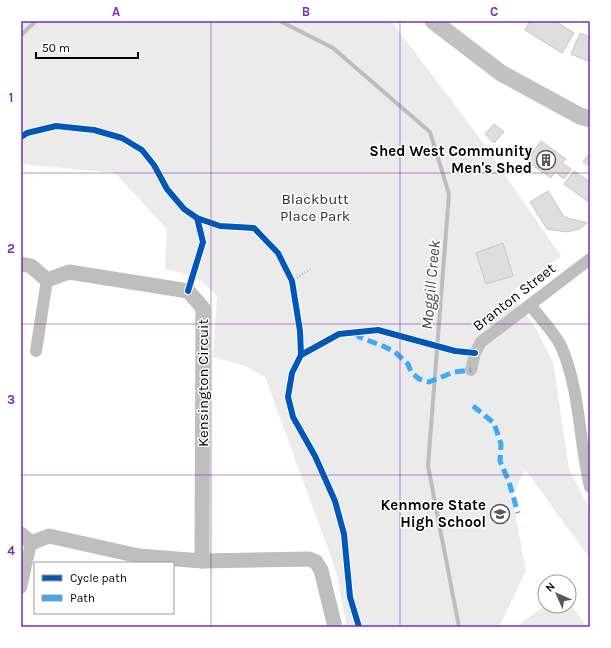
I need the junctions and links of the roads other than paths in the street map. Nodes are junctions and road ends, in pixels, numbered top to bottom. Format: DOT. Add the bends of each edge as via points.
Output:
graph roads {
  1 [pos="433,21"];
  2 [pos="590,119"];
  3 [pos="590,259"];
  4 [pos="21,264"];
  5 [pos="47,280"];
  6 [pos="530,305"];
  7 [pos="36,351"];
  8 [pos="471,370"];
  9 [pos="590,487"];
  10 [pos="26,538"];
  11 [pos="202,561"];
  12 [pos="21,588"];
  13 [pos="335,627"];
  1 -- 2 [label="main road" via="501,73"];
  3 -- 6 [label="street, Branton Street"];
  4 -- 5 [label="street" via="31,266"];
  5 -- 7 [label="street"];
  5 -- 11 [label="street, Kensington Circuit" via="69,272 188,291 203,308"];
  6 -- 8 [label="street, Branton Street" via="481,342"];
  6 -- 9 [label="street" via="560,345 570,372"];
  10 -- 11 [label="street" via="49,536 139,556"];
  10 -- 12 [label="street"];
  11 -- 13 [label="street" via="308,559 316,562 321,570"];
}
